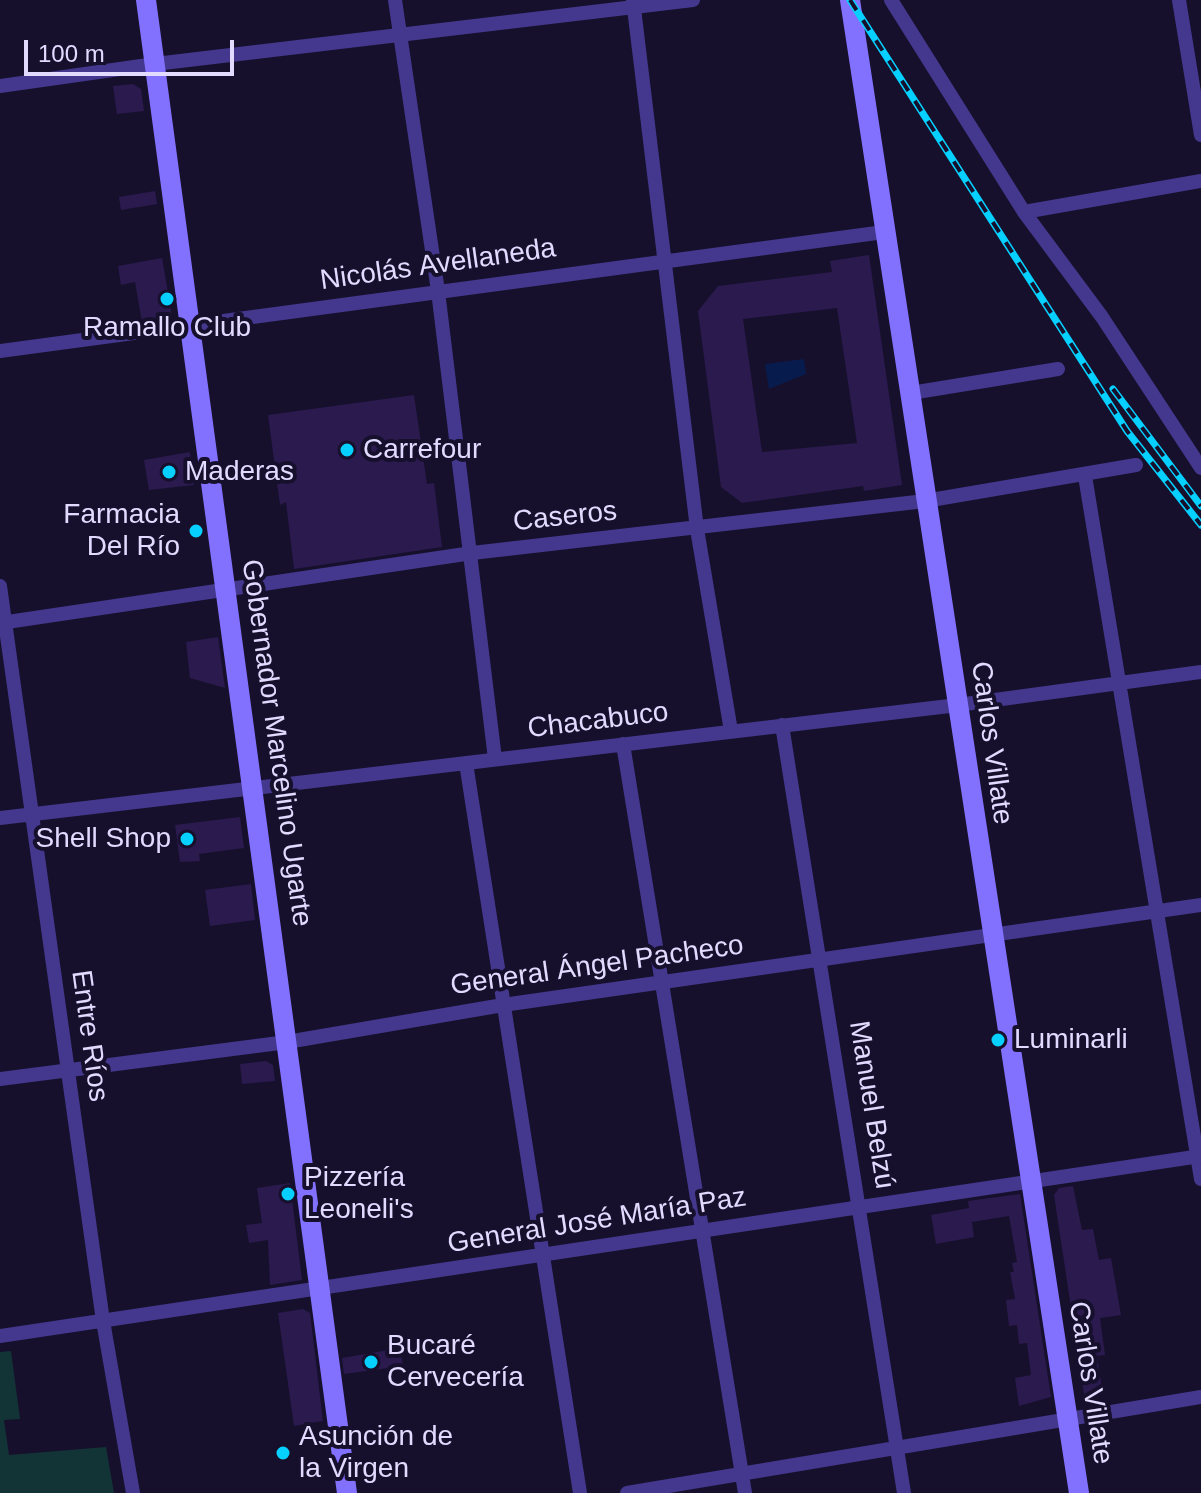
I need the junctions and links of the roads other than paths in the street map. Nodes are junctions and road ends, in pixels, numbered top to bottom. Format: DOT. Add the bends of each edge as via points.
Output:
graph roads {
  1 [pos="146,0"];
  2 [pos="395,0"];
  3 [pos="693,0"];
  4 [pos="850,0"];
  5 [pos="891,0"];
  6 [pos="1179,0"];
  7 [pos="634,5"];
  8 [pos="401,35"];
  9 [pos="155,64"];
  10 [pos="0,86"];
  11 [pos="1201,135"];
  12 [pos="1201,181"];
  13 [pos="1024,212"];
  14 [pos="884,232"];
  15 [pos="666,260"];
  16 [pos="438,291"];
  17 [pos="191,325"];
  18 [pos="0,351"];
  19 [pos="1058,369"];
  20 [pos="911,393"];
  21 [pos="1199,463"];
  22 [pos="1136,465"];
  23 [pos="1085,476"];
  24 [pos="925,501"];
  25 [pos="697,529"];
  26 [pos="472,553"];
  27 [pos="0,586"];
  28 [pos="227,591"];
  29 [pos="2,623"];
  30 [pos="1201,672"];
  31 [pos="1119,683"];
  32 [pos="958,705"];
  33 [pos="782,725"];
  34 [pos="731,731"];
  35 [pos="623,744"];
  36 [pos="495,759"];
  37 [pos="466,763"];
  38 [pos="253,788"];
  39 [pos="30,814"];
  40 [pos="0,818"];
  41 [pos="1201,905"];
  42 [pos="1157,911"];
  43 [pos="992,935"];
  44 [pos="821,959"];
  45 [pos="660,982"];
  46 [pos="503,1005"];
  47 [pos="287,1042"];
  48 [pos="68,1070"];
  49 [pos="0,1079"];
  50 [pos="1199,1156"];
  51 [pos="1032,1179"];
  52 [pos="1201,1179"];
  53 [pos="861,1207"];
  54 [pos="701,1231"];
  55 [pos="543,1255"];
  56 [pos="319,1290"];
  57 [pos="103,1321"];
  58 [pos="0,1336"];
  59 [pos="1201,1397"];
  60 [pos="1067,1422"];
  61 [pos="896,1448"];
  62 [pos="742,1475"];
  63 [pos="133,1493"];
  64 [pos="347,1493"];
  65 [pos="580,1493"];
  66 [pos="627,1493"];
  67 [pos="745,1493"];
  68 [pos="904,1493"];
  69 [pos="1079,1493"];
  1 -- 9 [label="street, Gobernador Marcelino Ugarte"];
  2 -- 8 [label="street"];
  3 -- 7 [label="street"];
  4 -- 14 [label="street, Carlos Villate"];
  5 -- 13 [label="street"];
  6 -- 11 [label="street"];
  7 -- 8 [label="street"];
  7 -- 15 [label="street"];
  8 -- 9 [label="street"];
  8 -- 16 [label="street"];
  9 -- 10 [label="street"];
  9 -- 17 [label="street, Gobernador Marcelino Ugarte"];
  12 -- 13 [label="street"];
  13 -- 21 [label="street"];
  14 -- 15 [label="street, Nicolás Avellaneda"];
  14 -- 20 [label="street, Carlos Villate"];
  15 -- 16 [label="street, Nicolás Avellaneda"];
  15 -- 25 [label="street"];
  16 -- 17 [label="street, Nicolás Avellaneda"];
  16 -- 26 [label="street"];
  17 -- 18 [label="street, Nicolás Avellaneda"];
  17 -- 28 [label="street, Gobernador Marcelino Ugarte"];
  19 -- 20 [label="street"];
  20 -- 24 [label="street, Carlos Villate"];
  22 -- 23 [label="street, Caseros"];
  23 -- 24 [label="street, Caseros"];
  23 -- 31 [label="street"];
  24 -- 25 [label="street, Caseros"];
  24 -- 32 [label="street, Carlos Villate"];
  25 -- 26 [label="street, Caseros"];
  25 -- 34 [label="street"];
  26 -- 28 [label="street, Caseros"];
  26 -- 36 [label="street"];
  27 -- 29 [label="street, Entre Ríos"];
  28 -- 29 [label="street, Caseros"];
  28 -- 38 [label="street, Gobernador Marcelino Ugarte"];
  29 -- 39 [label="street, Entre Ríos"];
  30 -- 31 [label="street, Chacabuco"];
  31 -- 32 [label="street, Chacabuco"];
  31 -- 42 [label="street"];
  32 -- 33 [label="street, Chacabuco"];
  32 -- 43 [label="street, Carlos Villate"];
  33 -- 34 [label="street, Chacabuco"];
  33 -- 44 [label="street, Manuel Belzú"];
  34 -- 35 [label="street, Chacabuco"];
  35 -- 36 [label="street, Chacabuco"];
  35 -- 45 [label="street"];
  36 -- 37 [label="street, Chacabuco"];
  37 -- 38 [label="street, Chacabuco"];
  37 -- 46 [label="street"];
  38 -- 39 [label="street, Chacabuco"];
  38 -- 47 [label="street, Gobernador Marcelino Ugarte"];
  39 -- 40 [label="street, Chacabuco"];
  39 -- 48 [label="street, Entre Ríos"];
  41 -- 42 [label="street, General Ángel Pacheco"];
  42 -- 43 [label="street, General Ángel Pacheco"];
  42 -- 50 [label="street"];
  43 -- 44 [label="street, General Ángel Pacheco"];
  43 -- 51 [label="street, Carlos Villate"];
  44 -- 45 [label="street, General Ángel Pacheco"];
  44 -- 53 [label="street, Manuel Belzú"];
  45 -- 46 [label="street, General Ángel Pacheco"];
  45 -- 54 [label="street"];
  46 -- 47 [label="street, General Ángel Pacheco"];
  46 -- 55 [label="street"];
  47 -- 48 [label="street, General Ángel Pacheco"];
  47 -- 56 [label="street, Gobernador Marcelino Ugarte"];
  48 -- 49 [label="street, General Ángel Pacheco"];
  48 -- 57 [label="street, Entre Ríos"];
  50 -- 51 [label="street, General José María Paz"];
  50 -- 52 [label="street"];
  51 -- 53 [label="street, General José María Paz"];
  51 -- 60 [label="street, Carlos Villate"];
  53 -- 54 [label="street, General José María Paz"];
  53 -- 61 [label="street, Manuel Belzú"];
  54 -- 55 [label="street, General José María Paz"];
  54 -- 62 [label="street"];
  55 -- 56 [label="street, General José María Paz"];
  55 -- 65 [label="street"];
  56 -- 57 [label="street, General José María Paz"];
  56 -- 64 [label="street, Gobernador Marcelino Ugarte"];
  57 -- 58 [label="street, General José María Paz"];
  57 -- 63 [label="street, Entre Ríos"];
  59 -- 60 [label="street"];
  60 -- 61 [label="street"];
  60 -- 69 [label="street, Carlos Villate"];
  61 -- 62 [label="street"];
  61 -- 68 [label="street, Manuel Belzú"];
  62 -- 66 [label="street"];
  62 -- 67 [label="street"];
}
